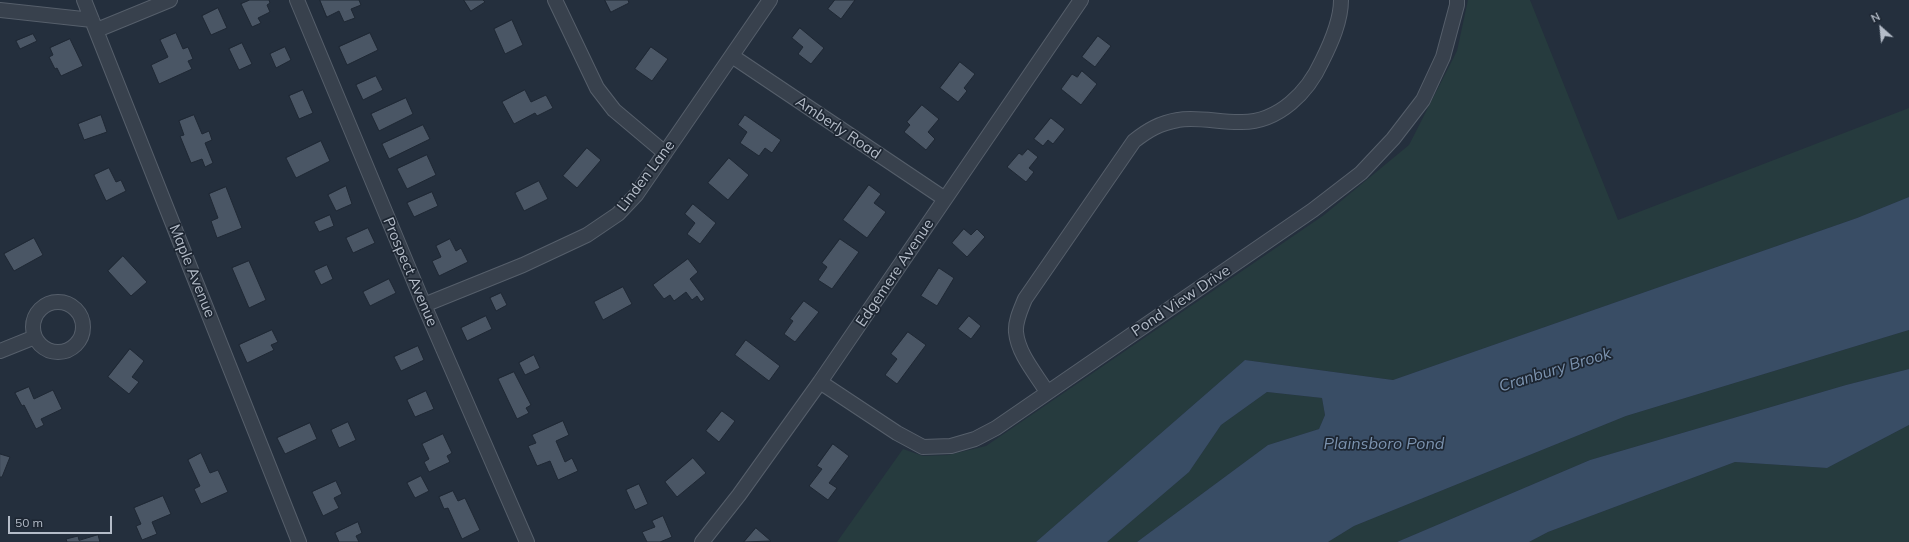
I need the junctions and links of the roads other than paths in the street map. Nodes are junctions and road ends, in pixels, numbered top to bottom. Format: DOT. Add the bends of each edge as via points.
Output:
graph roads {
  1 [pos="84,0"];
  2 [pos="170,0"];
  3 [pos="297,0"];
  4 [pos="555,0"];
  5 [pos="770,0"];
  6 [pos="1081,0"];
  7 [pos="1341,0"];
  8 [pos="1457,0"];
  9 [pos="0,10"];
  10 [pos="94,25"];
  11 [pos="732,56"];
  12 [pos="665,153"];
  13 [pos="945,200"];
  14 [pos="424,305"];
  15 [pos="35,337"];
  16 [pos="0,351"];
  17 [pos="820,382"];
  18 [pos="1047,392"];
  19 [pos="294,540"];
  20 [pos="527,542"];
  21 [pos="702,542"];
  1 -- 10 [label="street, Maple Avenue"];
  2 -- 10 [label="street"];
  3 -- 14 [label="street, Prospect Avenue"];
  4 -- 12 [label="street" via="597,88 614,110"];
  5 -- 11 [label="street, Linden Lane"];
  6 -- 13 [label="street, Edgemere Avenue"];
  7 -- 18 [label="street" via="1331,41 1317,74 1299,97 1272,115 1244,122 1179,119 1153,127 1134,141 1025,299 1018,316 1016,332 1023,354"];
  8 -- 18 [label="street, Pond View Drive" via="1443,57 1423,100 1393,139 1361,174 1314,210"];
  9 -- 10 [label="street"];
  10 -- 19 [label="street, Maple Avenue"];
  11 -- 12 [label="street, Linden Lane"];
  11 -- 13 [label="street, Amberly Road"];
  12 -- 14 [label="street, Linden Lane" via="636,194 618,214 587,235"];
  13 -- 17 [label="street, Edgemere Avenue"];
  14 -- 20 [label="street, Prospect Avenue"];
  15 -- 16 [label="street"];
  17 -- 18 [label="street, Pond View Drive" via="897,433 923,447 951,446 974,439 996,428"];
  17 -- 21 [label="street, Edgemere Avenue"];
}
